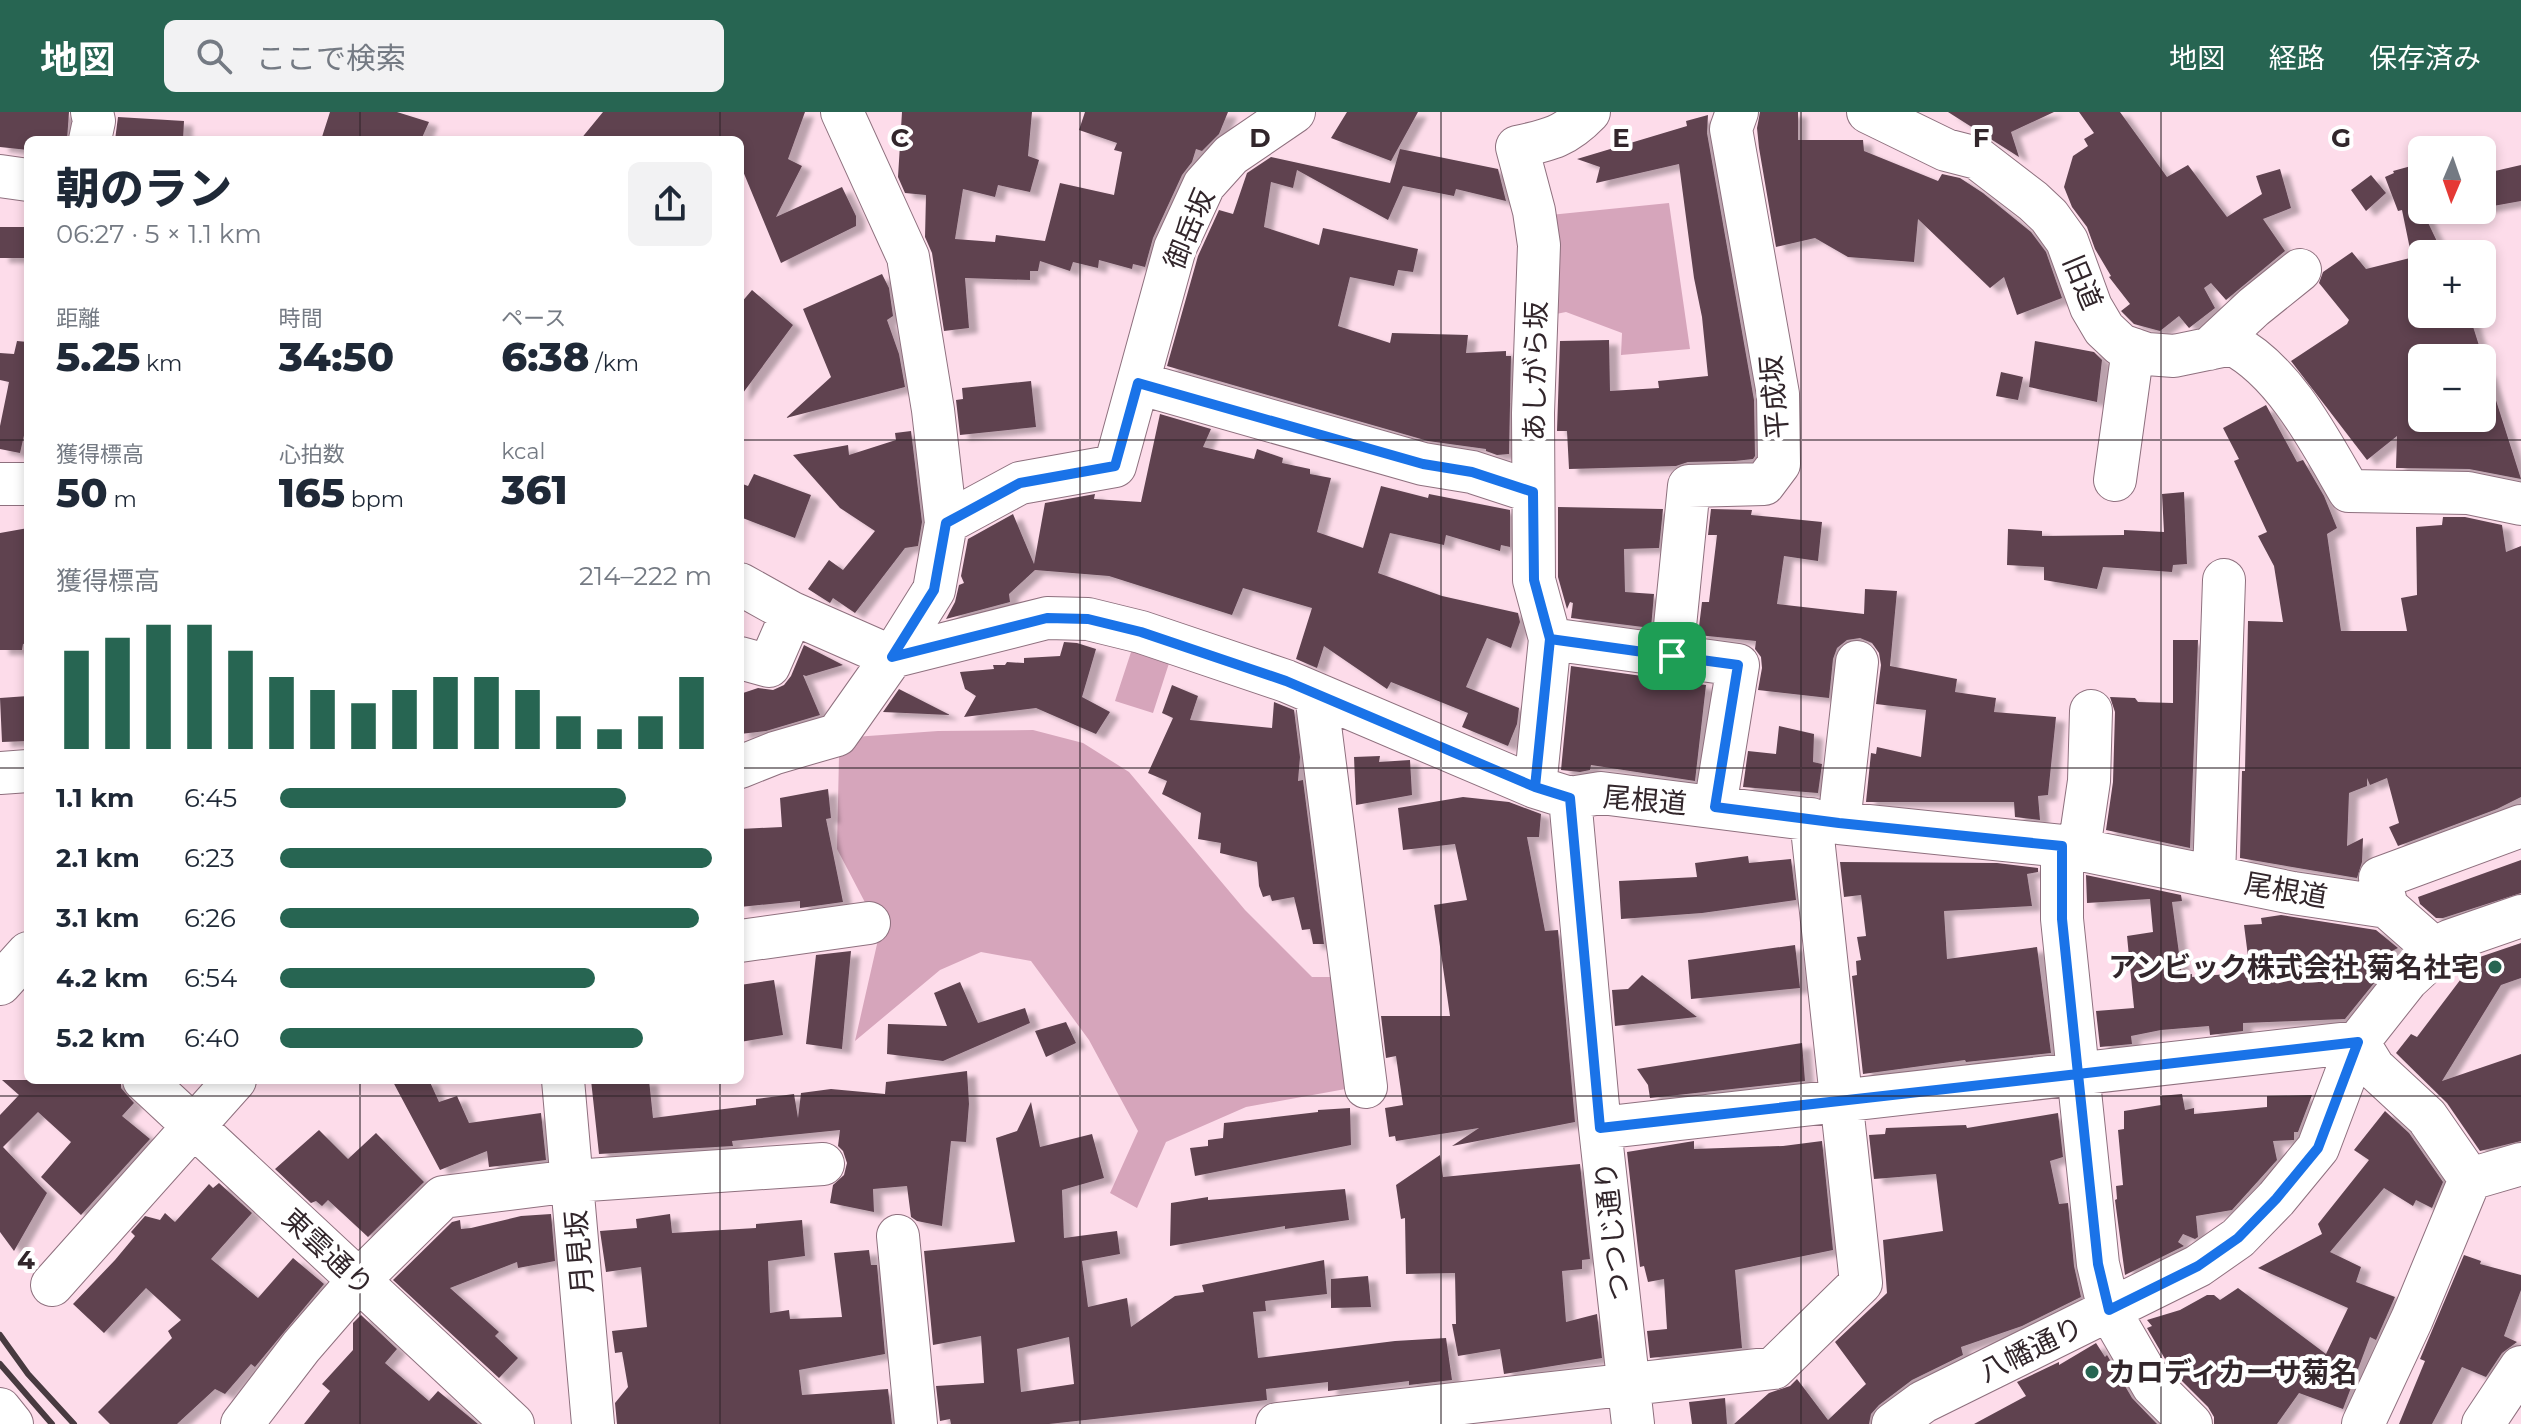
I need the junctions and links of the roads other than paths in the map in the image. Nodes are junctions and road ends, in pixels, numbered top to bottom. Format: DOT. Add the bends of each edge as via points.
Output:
graph roads {
  1 [pos="92,112"];
  2 [pos="842,112"];
  3 [pos="1294,112"];
  4 [pos="1589,112"];
  5 [pos="1737,112"];
  6 [pos="1868,112"];
  7 [pos="91,136"];
  8 [pos="0,176"];
  9 [pos="24,179"];
  10 [pos="2300,270"];
  11 [pos="2133,349"];
  12 [pos="2209,349"];
  13 [pos="1138,383"];
  14 [pos="2115,480"];
  15 [pos="0,484"];
  16 [pos="24,484"];
  17 [pos="1533,492"];
  18 [pos="2521,504"];
  19 [pos="946,523"];
  20 [pos="2224,580"];
  21 [pos="744,586"];
  22 [pos="792,613"];
  23 [pos="1550,639"];
  24 [pos="1672,656"];
  25 [pos="892,657"];
  26 [pos="744,659"];
  27 [pos="1857,662"];
  28 [pos="1316,694"];
  29 [pos="2091,711"];
  30 [pos="744,765"];
  31 [pos="24,771"];
  32 [pos="0,773"];
  33 [pos="1552,793"];
  34 [pos="1715,807"];
  35 [pos="1825,821"];
  36 [pos="2521,826"];
  37 [pos="2070,848"];
  38 [pos="2214,877"];
  39 [pos="2387,907"];
  40 [pos="2521,916"];
  41 [pos="869,923"];
  42 [pos="744,940"];
  43 [pos="2437,951"];
  44 [pos="2358,1042"];
  45 [pos="2078,1074"];
  46 [pos="148,1084"];
  47 [pos="232,1084"];
  48 [pos="563,1084"];
  49 [pos="1366,1087"];
  50 [pos="1840,1101"];
  51 [pos="194,1127"];
  52 [pos="1600,1128"];
  53 [pos="823,1164"];
  54 [pos="2521,1164"];
  55 [pos="2470,1179"];
  56 [pos="573,1181"];
  57 [pos="898,1236"];
  58 [pos="359,1280"];
  59 [pos="52,1285"];
  60 [pos="2109,1310"];
  61 [pos="2521,1367"];
  62 [pos="1631,1404"];
  63 [pos="0,1409"];
  64 [pos="12,1424"];
  65 [pos="242,1424"];
  66 [pos="513,1424"];
  67 [pos="593,1424"];
  68 [pos="916,1424"];
  69 [pos="1277,1424"];
  70 [pos="1893,1424"];
  71 [pos="2191,1424"];
  72 [pos="2363,1424"];
  73 [pos="2483,1424"];
  1 -- 7 [label="street"];
  2 -- 19 [label="street" via="908,257"];
  3 -- 13 [label="street, 御岳坂" via="1231,155 1204,185 1175,248"];
  4 -- 17 [label="street, あしがら坂" via="1557,138 1517,147 1539,245"];
  5 -- 24 [label="street, 平成坂" via="1731,129 1778,394 1779,464 1764,484 1689,486"];
  6 -- 11 [label="street, 旧道" via="1946,150 1977,158 2033,201 2067,241 2104,329"];
  8 -- 9 [label="street"];
  10 -- 12 [label="street"];
  11 -- 12 [label="street, 旧道" via="2161,356"];
  11 -- 14 [label="street"];
  12 -- 18 [label="street, 旧道" via="2232,344 2263,365 2303,414 2349,491 2468,493"];
  13 -- 17 [label="street"];
  13 -- 19 [label="street, 御岳坂" via="1115,466 1020,483"];
  15 -- 16 [label="street"];
  17 -- 23 [label="street, あしがら坂" via="1534,580"];
  19 -- 25 [label="street" via="934,590"];
  20 -- 38 [label="street"];
  21 -- 22 [label="street"];
  22 -- 25 [label="street"];
  22 -- 26 [label="street" via="769,666"];
  23 -- 24 [label="street"];
  23 -- 33 [label="street, あしがら坂"];
  24 -- 34 [label="street" via="1738,665"];
  25 -- 28 [label="street, 尾根道" via="1047,618 1088,619 1141,632"];
  25 -- 30 [label="street" via="837,735"];
  27 -- 35 [label="street"];
  28 -- 33 [label="street, 尾根道"];
  28 -- 49 [label="street"];
  29 -- 37 [label="street" via="2089,781"];
  31 -- 32 [label="street"];
  33 -- 34 [label="street, 尾根道" via="1601,793"];
  33 -- 52 [label="street, つつじ通り"];
  34 -- 35 [label="street, 尾根道"];
  35 -- 37 [label="street, 尾根道"];
  35 -- 50 [label="street"];
  36 -- 39 [label="street" via="2380,878"];
  37 -- 38 [label="street, 尾根道"];
  37 -- 45 [label="street" via="2062,919"];
  38 -- 39 [label="street, 尾根道"];
  39 -- 43 [label="street"];
  40 -- 43 [label="street, 八幡通り" via="2449,941"];
  41 -- 42 [label="street"];
  43 -- 44 [label="street, 八幡通り"];
  44 -- 45 [label="street"];
  44 -- 55 [label="street" via="2374,1068 2427,1117"];
  44 -- 60 [label="street, 八幡通り" via="2318,1148 2276,1199 2238,1238 2198,1266"];
  45 -- 50 [label="street"];
  45 -- 60 [label="street" via="2098,1264"];
  46 -- 51 [label="street, 東雲通り"];
  47 -- 51 [label="street"];
  48 -- 56 [label="street, 月見坂"];
  50 -- 52 [label="street"];
  50 -- 62 [label="street" via="1861,1283 1774,1368"];
  51 -- 58 [label="street, 東雲通り"];
  51 -- 59 [label="street"];
  52 -- 62 [label="street, つつじ通り"];
  53 -- 56 [label="street"];
  54 -- 55 [label="street"];
  55 -- 72 [label="street"];
  56 -- 58 [label="street" via="443,1197"];
  56 -- 67 [label="street, 月見坂"];
  57 -- 68 [label="street"];
  58 -- 65 [label="street"];
  58 -- 66 [label="street, 東雲通り"];
  60 -- 70 [label="street, 八幡通り" via="1923,1402"];
  60 -- 71 [label="street" via="2153,1386"];
  61 -- 73 [label="street"];
  62 -- 69 [label="street"];
  63 -- 64 [label="street"];
}
